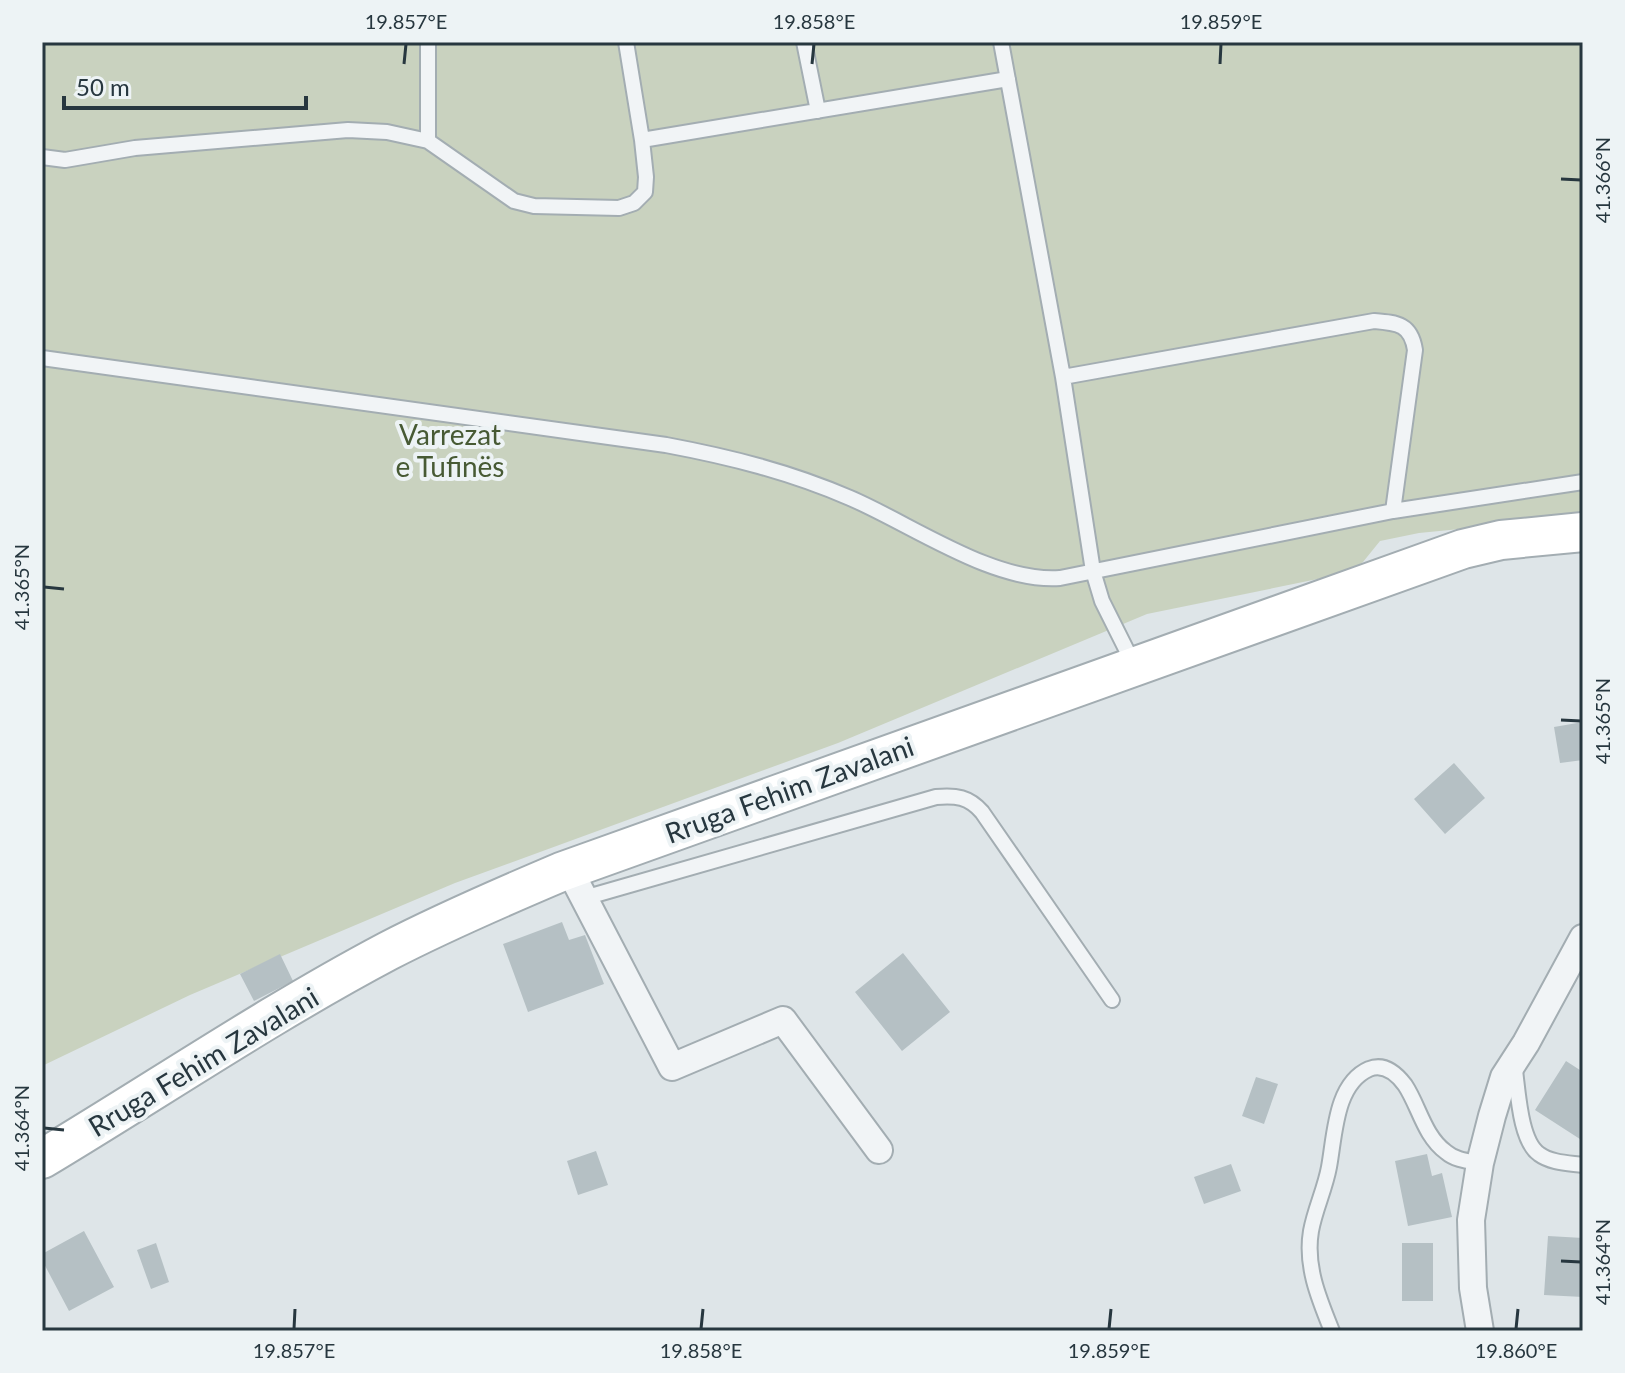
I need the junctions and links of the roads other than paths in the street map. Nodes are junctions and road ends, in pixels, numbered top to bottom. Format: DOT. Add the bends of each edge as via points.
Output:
graph roads {
  1 [pos="428,42"];
  2 [pos="626,42"];
  3 [pos="804,42"];
  4 [pos="1001,42"];
  5 [pos="1008,79"];
  6 [pos="818,111"];
  7 [pos="642,140"];
  8 [pos="428,141"];
  9 [pos="42,157"];
  10 [pos="42,358"];
  11 [pos="1063,377"];
  12 [pos="1583,482"];
  13 [pos="1393,511"];
  14 [pos="1583,532"];
  15 [pos="1093,571"];
  16 [pos="1134,665"];
  17 [pos="576,884"];
  18 [pos="1583,938"];
  19 [pos="1112,1000"];
  20 [pos="1514,1062"];
  21 [pos="879,1150"];
  22 [pos="42,1159"];
  23 [pos="1480,1163"];
  24 [pos="1583,1165"];
  25 [pos="1332,1331"];
  26 [pos="1480,1331"];
  1 -- 8 [label="lane"];
  2 -- 7 [label="lane"];
  3 -- 6 [label="lane"];
  4 -- 5 [label="lane"];
  5 -- 6 [label="lane"];
  5 -- 11 [label="lane"];
  6 -- 7 [label="lane"];
  7 -- 8 [label="lane" via="645,192 619,208 514,201"];
  8 -- 9 [label="lane" via="348,130 135,148 65,160"];
  10 -- 15 [label="lane" via="737,459 851,498 1017,576 1040,580"];
  11 -- 13 [label="lane" via="1374,321 1405,327 1415,350"];
  11 -- 15 [label="lane"];
  12 -- 13 [label="lane"];
  13 -- 15 [label="lane"];
  14 -- 16 [label="street, Rruga Fehim Zavalani" via="1463,549"];
  15 -- 16 [label="lane"];
  16 -- 17 [label="street, Rruga Fehim Zavalani"];
  17 -- 19 [label="lane" via="936,797 961,797 982,812"];
  17 -- 21 [label="street" via="672,1067 783,1020"];
  17 -- 22 [label="street, Rruga Fehim Zavalani" via="480,906 388,951"];
  18 -- 20 [label="street"];
  20 -- 23 [label="street" via="1504,1077"];
  20 -- 24 [label="lane" via="1527,1143 1541,1156"];
  23 -- 25 [label="lane" via="1446,1153 1390,1069 1376,1066 1351,1083 1339,1109 1308,1259"];
  23 -- 26 [label="street" via="1471,1220"];
}
